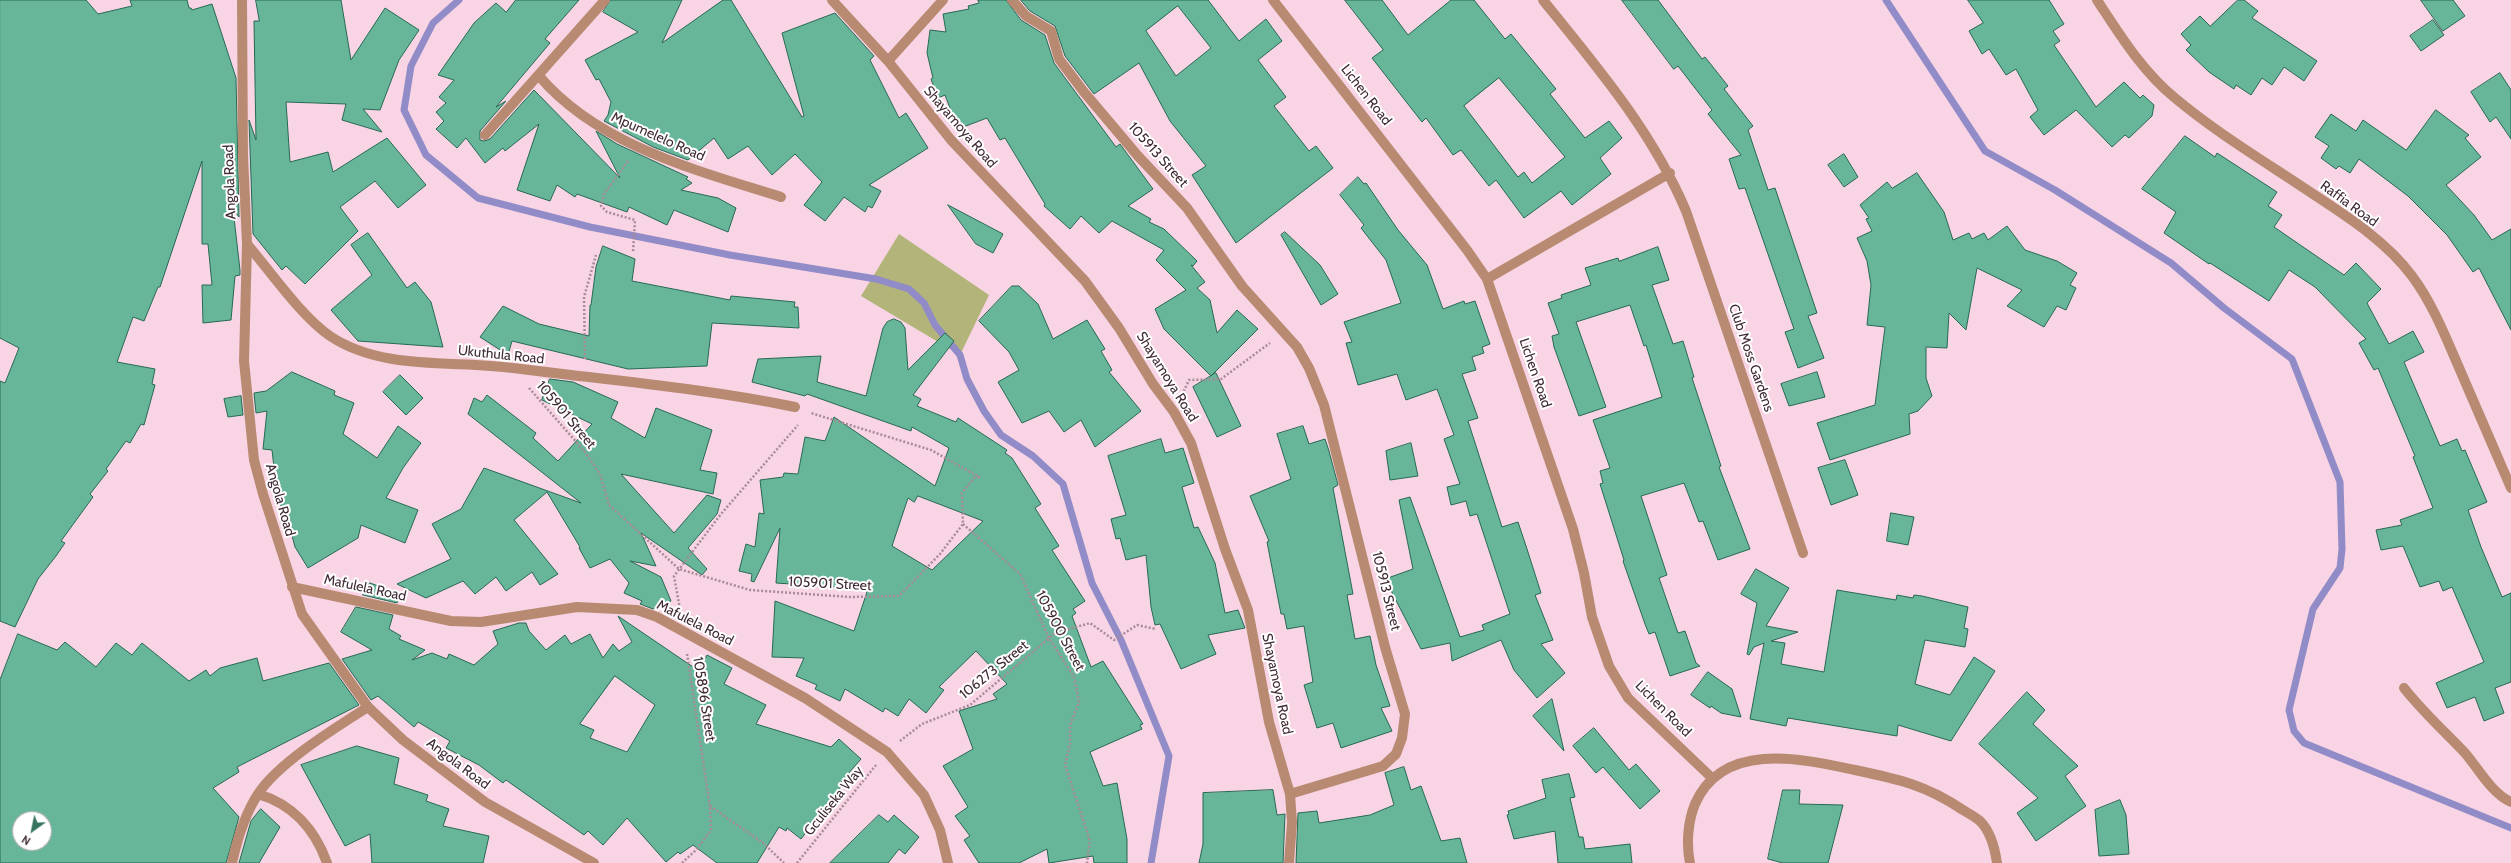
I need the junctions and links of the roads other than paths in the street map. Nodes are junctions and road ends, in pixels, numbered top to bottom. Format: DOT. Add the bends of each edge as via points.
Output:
graph roads {
  1 [pos="242,0"];
  2 [pos="605,0"];
  3 [pos="832,0"];
  4 [pos="943,0"];
  5 [pos="1012,0"];
  6 [pos="1273,0"];
  7 [pos="1543,0"];
  8 [pos="2098,0"];
  9 [pos="888,61"];
  10 [pos="539,76"];
  11 [pos="485,135"];
  12 [pos="1670,174"];
  13 [pos="781,197"];
  14 [pos="247,244"];
  15 [pos="1487,280"];
  16 [pos="795,407"];
  17 [pos="2511,488"];
  18 [pos="1803,553"];
  19 [pos="292,586"];
  20 [pos="2404,688"];
  21 [pos="368,707"];
  22 [pos="1712,778"];
  23 [pos="258,794"];
  24 [pos="1290,794"];
  25 [pos="2511,802"];
  26 [pos="232,863"];
  27 [pos="327,863"];
  28 [pos="594,863"];
  29 [pos="948,863"];
  30 [pos="1289,863"];
  31 [pos="1690,863"];
  32 [pos="1997,863"];
  1 -- 14 [label="street, Angola Road" via="243,156"];
  2 -- 10 [label="street" via="562,46"];
  3 -- 9 [label="street, Shayamoya Road"];
  4 -- 9 [label="street"];
  5 -- 24 [label="street, 105913 Street" via="1026,16 1051,31 1059,59 1084,92 1138,156 1187,208 1242,286 1297,347 1309,368 1324,405 1385,647 1405,714 1402,738 1396,754 1383,766"];
  6 -- 15 [label="street, Lichen Road" via="1467,250"];
  7 -- 12 [label="street, Club Moss Gardens" via="1602,74 1650,141"];
  8 -- 17 [label="street, Raffia Road" via="2121,38 2150,76 2174,98 2347,217 2382,245 2411,275 2431,305"];
  9 -- 24 [label="street, Shayamoya Road" via="950,140 1085,281 1174,412 1191,443 1225,549 1248,610 1269,722"];
  10 -- 11 [label="street"];
  10 -- 13 [label="street, Mpumelelo Road" via="568,105 596,124 638,146 692,168"];
  12 -- 15 [label="street"];
  12 -- 18 [label="street, Club Moss Gardens" via="1686,211"];
  14 -- 16 [label="street, Ukuthula Road" via="316,324 330,336 356,350 424,362 512,368 718,393"];
  14 -- 19 [label="street, Angola Road" via="244,361 254,460"];
  15 -- 22 [label="street, Lichen Road" via="1573,529 1592,617 1609,666 1628,698"];
  19 -- 21 [label="street, Angola Road" via="302,614"];
  19 -- 29 [label="street, Mafulela Road" via="451,621 481,622 577,606 637,610 658,617 805,698 887,752 924,795 940,830"];
  20 -- 25 [label="street" via="2499,794"];
  21 -- 23 [label="street" via="280,769"];
  21 -- 28 [label="street, Angola Road" via="403,740 485,802"];
  22 -- 31 [label="street" via="1698,798 1690,817"];
  22 -- 32 [label="street" via="1733,765 1765,759 1798,758 1905,781 1939,794 1980,822 1994,846"];
  23 -- 26 [label="street" via="246,817"];
  23 -- 27 [label="street" via="272,799 298,815 313,834"];
  24 -- 30 [label="street, Shayamoya Road" via="1292,822"];
}
